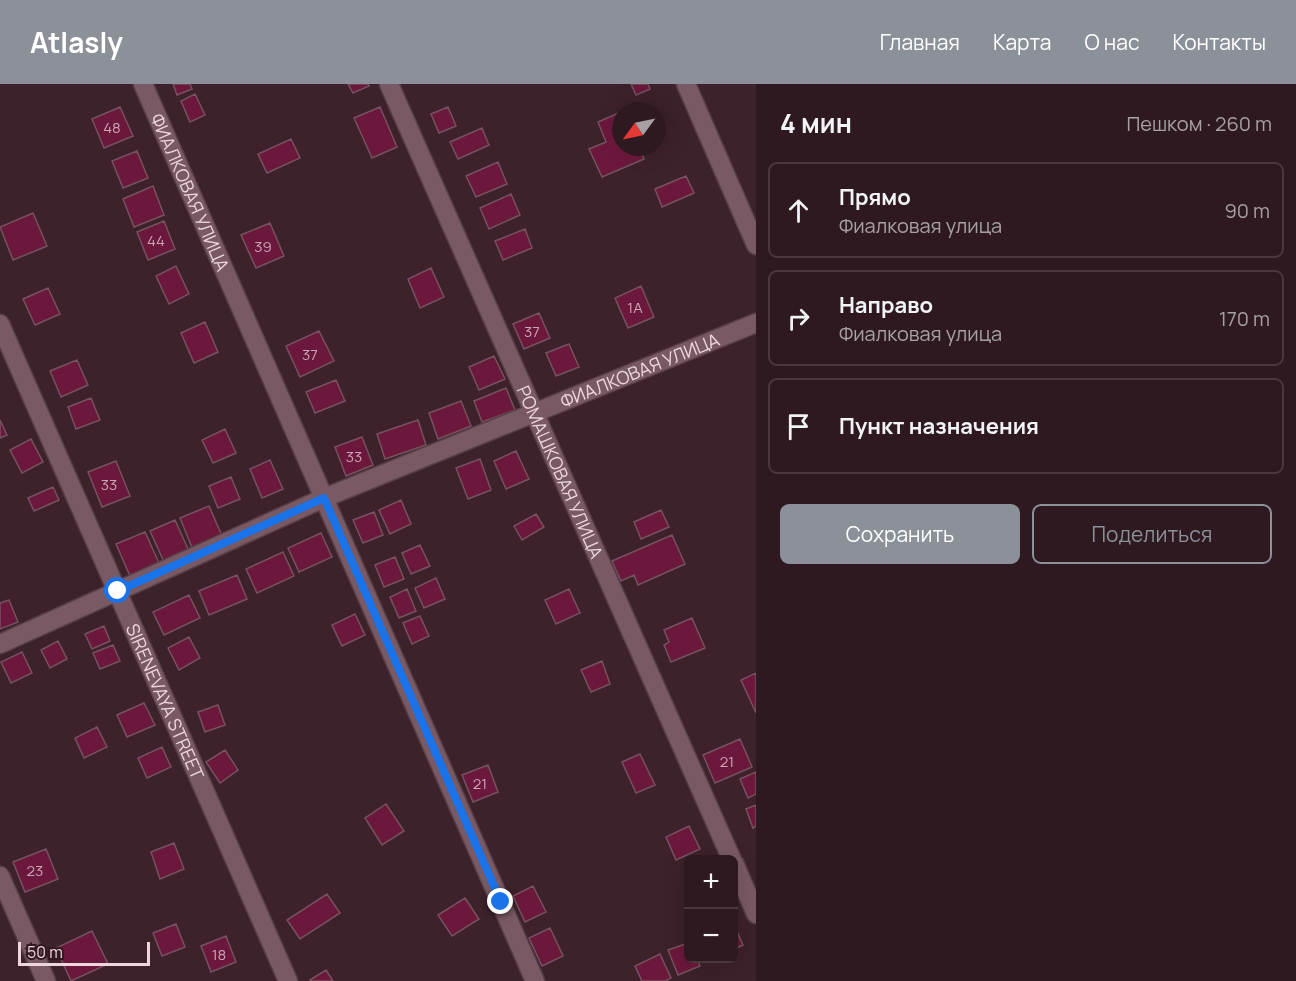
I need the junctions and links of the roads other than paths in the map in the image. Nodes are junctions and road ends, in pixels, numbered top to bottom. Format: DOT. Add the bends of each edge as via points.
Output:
graph roads {
  1 [pos="143,84"];
  2 [pos="389,84"];
  3 [pos="686,84"];
  4 [pos="756,245"];
  5 [pos="756,323"];
  6 [pos="0,324"];
  7 [pos="536,413"];
  8 [pos="324,498"];
  9 [pos="118,591"];
  10 [pos="0,644"];
  11 [pos="730,855"];
  12 [pos="738,873"];
  13 [pos="0,876"];
  14 [pos="756,914"];
  15 [pos="46,981"];
  16 [pos="288,981"];
  17 [pos="535,981"];
  1 -- 8 [label="street, ФИАЛКОВАЯ УЛИЦА"];
  2 -- 7 [label="street, РОМАШКОВАЯ УЛИЦА"];
  3 -- 4 [label="street"];
  5 -- 7 [label="street, ФИАЛКОВАЯ УЛИЦА"];
  6 -- 9 [label="street, SIRENEVAYA STREET"];
  7 -- 8 [label="street, ФИАЛКОВАЯ УЛИЦА"];
  7 -- 11 [label="street, РОМАШКОВАЯ УЛИЦА"];
  8 -- 9 [label="street, ФИАЛКОВАЯ УЛИЦА"];
  8 -- 17 [label="street, ФИАЛКОВАЯ УЛИЦА"];
  9 -- 10 [label="street, ФИАЛКОВАЯ УЛИЦА"];
  9 -- 16 [label="street, SIRENEVAYA STREET"];
  12 -- 14 [label="street, РОМАШКОВАЯ УЛИЦА"];
  13 -- 15 [label="street"];
}
